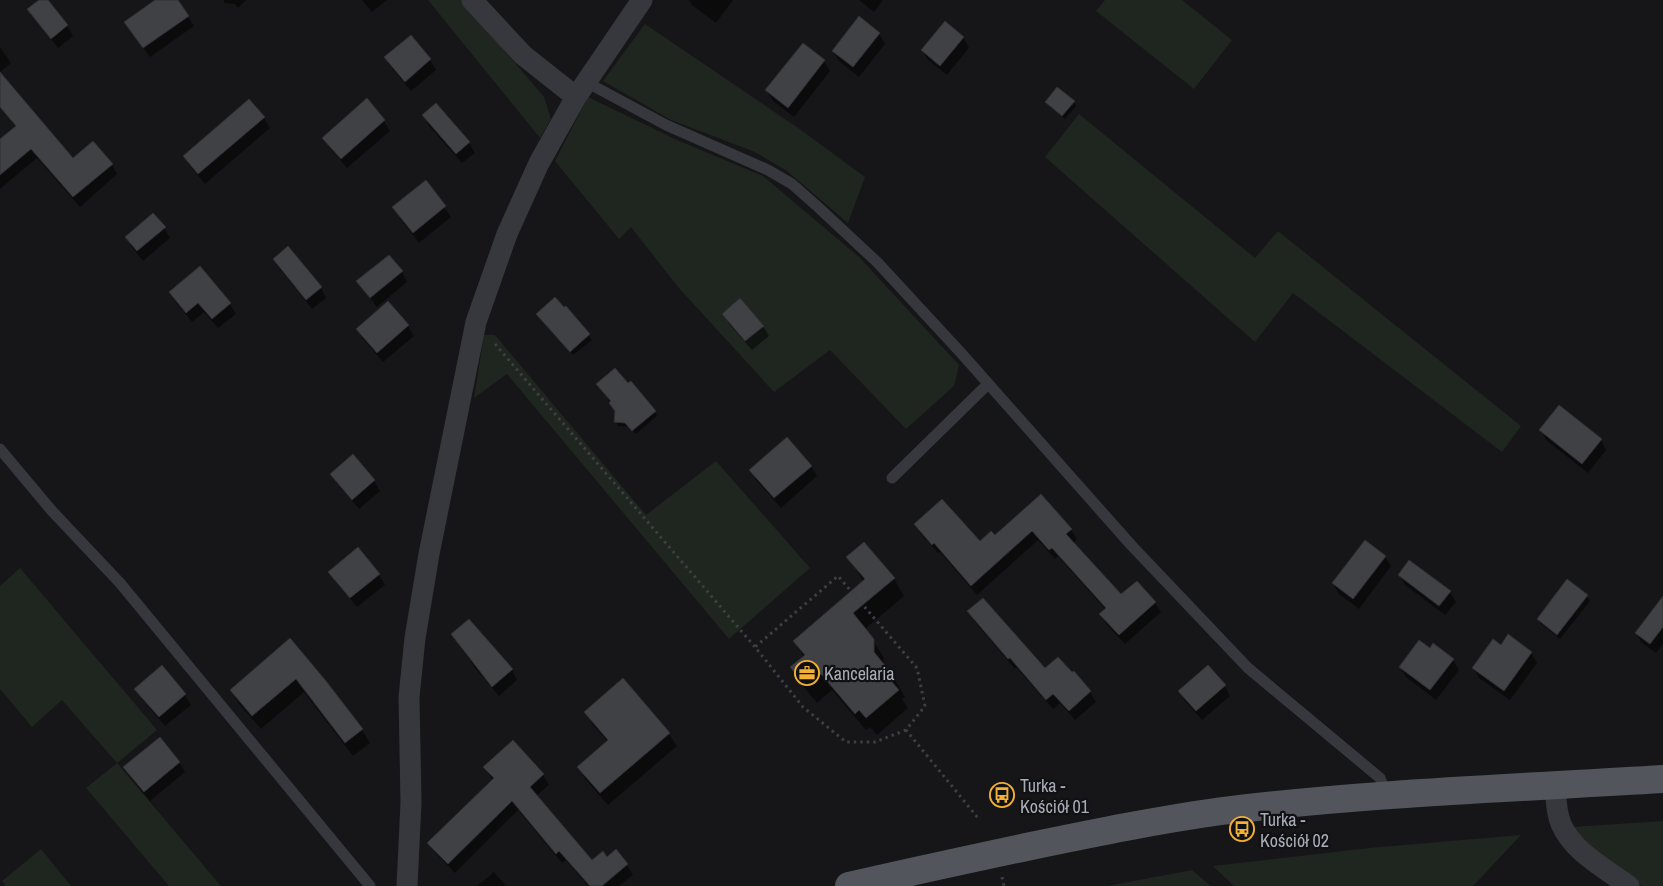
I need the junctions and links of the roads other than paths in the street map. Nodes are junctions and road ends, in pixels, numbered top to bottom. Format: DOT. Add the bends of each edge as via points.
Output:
graph roads {
  1 [pos="472,0"];
  2 [pos="642,0"];
  3 [pos="580,90"];
  4 [pos="988,384"];
  5 [pos="0,449"];
  6 [pos="892,478"];
  7 [pos="1663,780"];
  8 [pos="1555,786"];
  9 [pos="1387,795"];
  10 [pos="370,886"];
  11 [pos="407,886"];
  12 [pos="849,886"];
  13 [pos="1629,886"];
  1 -- 3 [label="street" via="523,55"];
  2 -- 3 [label="street"];
  3 -- 4 [label="lane" via="768,170 792,184 878,263"];
  3 -- 11 [label="street" via="521,202 476,322 427,562 414,647 409,697 411,803"];
  4 -- 6 [label="lane"];
  4 -- 9 [label="lane" via="1132,546 1248,668 1380,778"];
  5 -- 10 [label="lane" via="120,584"];
  7 -- 8 [label="main road"];
  8 -- 9 [label="main road"];
  8 -- 13 [label="street" via="1556,809 1570,838 1580,850"];
  9 -- 12 [label="main road" via="1252,808 1138,824"];
}
